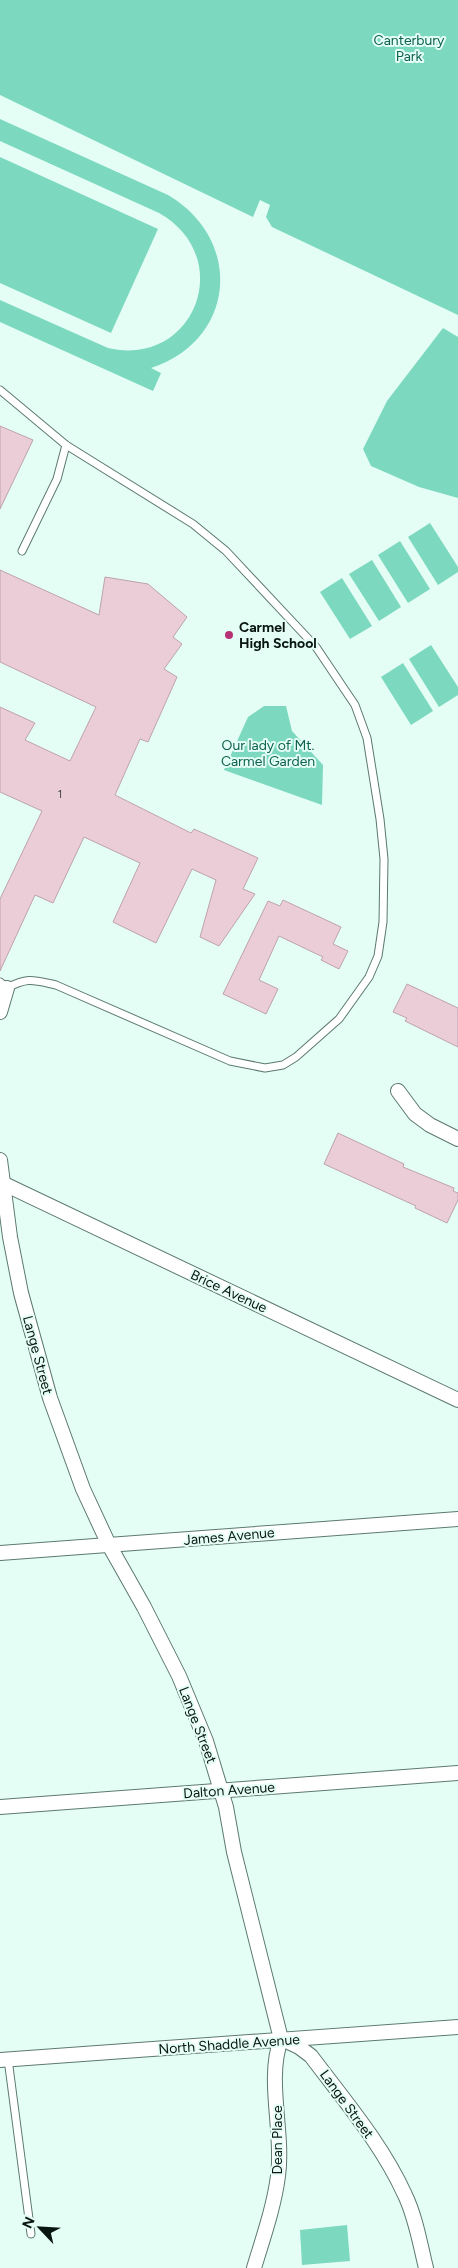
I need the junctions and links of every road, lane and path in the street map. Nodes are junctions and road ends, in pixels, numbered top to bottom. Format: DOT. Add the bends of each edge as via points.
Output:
graph roads {
  1 [pos="0,390"];
  2 [pos="66,445"];
  3 [pos="22,551"];
  4 [pos="3,985"];
  5 [pos="0,1012"];
  6 [pos="398,1091"];
  7 [pos="458,1139"];
  8 [pos="0,1160"];
  9 [pos="1,1183"];
  10 [pos="458,1400"];
  11 [pos="458,1519"];
  12 [pos="109,1546"];
  13 [pos="0,1552"];
  14 [pos="458,1773"];
  15 [pos="221,1790"];
  16 [pos="0,1807"];
  17 [pos="458,2027"];
  18 [pos="281,2039"];
  19 [pos="4,2060"];
  20 [pos="31,2234"];
  21 [pos="254,2268"];
  22 [pos="426,2268"];
  1 -- 2 [label="lane"];
  2 -- 3 [label="lane" via="57,479"];
  2 -- 4 [label="lane" via="193,524 226,551 316,647 338,678 355,705 367,738 384,859 383,922 378,956 370,977 356,998 339,1019 296,1057 283,1065 265,1068 230,1061 56,986 36,980"];
  4 -- 5 [label="street"];
  6 -- 7 [label="street" via="415,1114"];
  8 -- 9 [label="street, Lange Street"];
  9 -- 10 [label="street, Brice Avenue"];
  9 -- 12 [label="street, Lange Street" via="21,1293 50,1398"];
  11 -- 12 [label="street, James Avenue"];
  12 -- 13 [label="street, James Avenue"];
  12 -- 15 [label="street, Lange Street" via="179,1676 206,1741"];
  14 -- 15 [label="street, Dalton Avenue"];
  15 -- 16 [label="street, Dalton Avenue"];
  15 -- 18 [label="street, Lange Street"];
  17 -- 18 [label="street, North Shaddle Avenue"];
  18 -- 19 [label="street, North Shaddle Avenue"];
  18 -- 21 [label="street, Dean Place" via="275,2066 280,2140 278,2176"];
  18 -- 22 [label="street, Lange Street" via="311,2056 372,2138 406,2196"];
  19 -- 20 [label="lane"];
}
